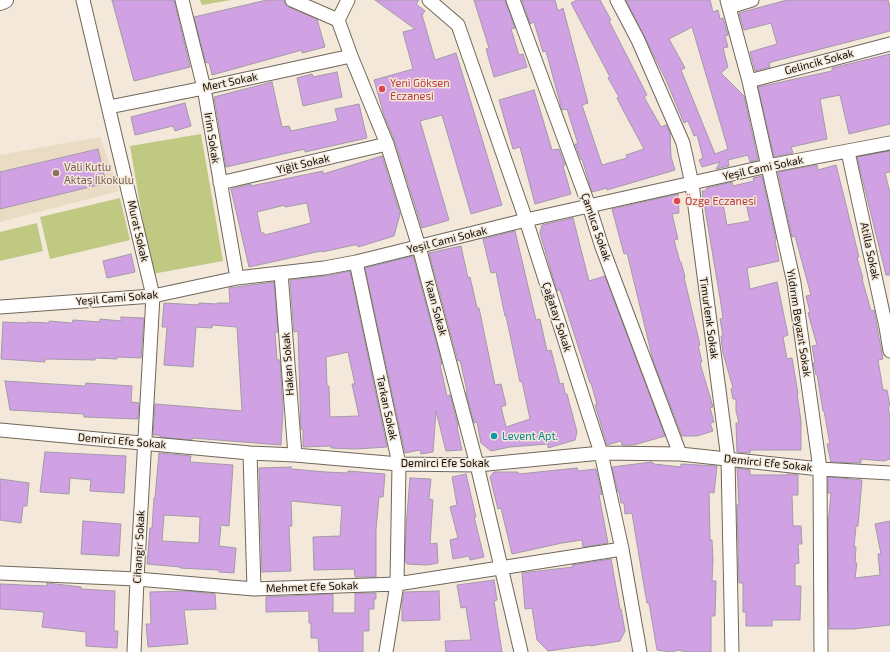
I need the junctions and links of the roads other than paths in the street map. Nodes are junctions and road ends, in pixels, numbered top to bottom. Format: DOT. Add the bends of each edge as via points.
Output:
graph roads {
  1 [pos="5,0"];
  2 [pos="83,0"];
  3 [pos="182,0"];
  4 [pos="292,0"];
  5 [pos="348,0"];
  6 [pos="429,0"];
  7 [pos="513,0"];
  8 [pos="617,0"];
  9 [pos="752,0"];
  10 [pos="0,2"];
  11 [pos="728,3"];
  12 [pos="338,20"];
  13 [pos="890,44"];
  14 [pos="351,56"];
  15 [pos="749,81"];
  16 [pos="204,88"];
  17 [pos="109,107"];
  18 [pos="890,143"];
  19 [pos="387,144"];
  20 [pos="848,152"];
  21 [pos="768,166"];
  22 [pos="220,184"];
  23 [pos="692,184"];
  24 [pos="589,206"];
  25 [pos="526,220"];
  26 [pos="419,247"];
  27 [pos="356,262"];
  28 [pos="282,273"];
  29 [pos="237,278"];
  30 [pos="153,296"];
  31 [pos="0,308"];
  32 [pos="890,351"];
  33 [pos="0,430"];
  34 [pos="145,443"];
  35 [pos="250,453"];
  36 [pos="601,453"];
  37 [pos="680,454"];
  38 [pos="295,455"];
  39 [pos="728,459"];
  40 [pos="399,464"];
  41 [pos="477,465"];
  42 [pos="820,469"];
  43 [pos="890,473"];
  44 [pos="622,549"];
  45 [pos="501,568"];
  46 [pos="0,573"];
  47 [pos="137,579"];
  48 [pos="397,584"];
  49 [pos="254,589"];
  50 [pos="134,652"];
  51 [pos="386,652"];
  52 [pos="521,652"];
  53 [pos="640,652"];
  54 [pos="732,652"];
  55 [pos="821,652"];
  1 -- 10 [label="main road"];
  2 -- 17 [label="street, Murat Sokak"];
  3 -- 16 [label="street, Irim Sokak"];
  4 -- 12 [label="street"];
  5 -- 12 [label="street"];
  6 -- 25 [label="street, Çağatay Sokak" via="458,24"];
  7 -- 24 [label="street, Çamlıca Sokak"];
  8 -- 23 [label="street, Timurlenk Sokak" via="638,40 683,143"];
  9 -- 11 [label="street"];
  11 -- 15 [label="street, Yıldırım Beyazıt Sokak"];
  12 -- 14 [label="street, Kaan Sokak"];
  13 -- 15 [label="street, Gelincik Sokak"];
  14 -- 16 [label="street, Mert Sokak"];
  14 -- 19 [label="street, Kaan Sokak"];
  15 -- 21 [label="street, Yıldırım Beyazıt Sokak"];
  16 -- 17 [label="street, Mert Sokak"];
  16 -- 22 [label="street, Irim Sokak"];
  17 -- 30 [label="street, Murat Sokak"];
  18 -- 20 [label="street, Yeşil Cami Sokak"];
  19 -- 22 [label="street, Yiğit Sokak"];
  19 -- 26 [label="street, Kaan Sokak"];
  20 -- 21 [label="street, Yeşil Cami Sokak"];
  20 -- 32 [label="street, Atilla Sokak"];
  21 -- 23 [label="street, Yeşil Cami Sokak"];
  21 -- 42 [label="street, Yıldırım Beyazıt Sokak" via="794,283"];
  22 -- 29 [label="street, Irim Sokak"];
  23 -- 24 [label="street, Yeşil Cami Sokak"];
  23 -- 39 [label="street, Timurlenk Sokak"];
  24 -- 25 [label="street, Yeşil Cami Sokak"];
  24 -- 37 [label="street, Çamlıca Sokak"];
  25 -- 26 [label="street, Yeşil Cami Sokak"];
  25 -- 36 [label="street, Çağatay Sokak"];
  26 -- 27 [label="street, Yeşil Cami Sokak"];
  26 -- 41 [label="street, Kaan Sokak"];
  27 -- 28 [label="street, Yeşil Cami Sokak"];
  27 -- 40 [label="street, Tarkan Sokak"];
  28 -- 29 [label="street, Yeşil Cami Sokak"];
  28 -- 38 [label="street, Hakan Sokak"];
  29 -- 30 [label="street, Yeşil Cami Sokak"];
  30 -- 31 [label="street, Yeşil Cami Sokak"];
  30 -- 34 [label="street, Murat Sokak"];
  33 -- 34 [label="street, Demirci Efe Sokak"];
  34 -- 35 [label="street, Demirci Efe Sokak"];
  34 -- 47 [label="street, Cihangir Sokak"];
  35 -- 38 [label="street, Demirci Efe Sokak"];
  35 -- 49 [label="street"];
  36 -- 37 [label="street, Demirci Efe Sokak"];
  36 -- 41 [label="street, Demirci Efe Sokak"];
  36 -- 44 [label="street, Çağatay Sokak"];
  37 -- 39 [label="street, Demirci Efe Sokak"];
  38 -- 40 [label="street, Demirci Efe Sokak"];
  39 -- 42 [label="street, Demirci Efe Sokak"];
  39 -- 54 [label="street, Timurlenk Sokak"];
  40 -- 41 [label="street, Demirci Efe Sokak"];
  40 -- 48 [label="street, Tarkan Sokak"];
  41 -- 45 [label="street, Kaan Sokak"];
  42 -- 43 [label="street, Demirci Efe Sokak"];
  42 -- 55 [label="street, Yıldırım Beyazıt Sokak"];
  44 -- 45 [label="street, Mehmet Efe Sokak"];
  44 -- 53 [label="street, Çağatay Sokak"];
  45 -- 48 [label="street, Mehmet Efe Sokak"];
  45 -- 52 [label="street, Kaan Sokak"];
  46 -- 47 [label="street, Mehmet Efe Sokak"];
  47 -- 49 [label="street, Mehmet Efe Sokak"];
  47 -- 50 [label="street, Cihangir Sokak"];
  48 -- 49 [label="street, Mehmet Efe Sokak"];
  48 -- 51 [label="street, Tarkan Sokak"];
}
